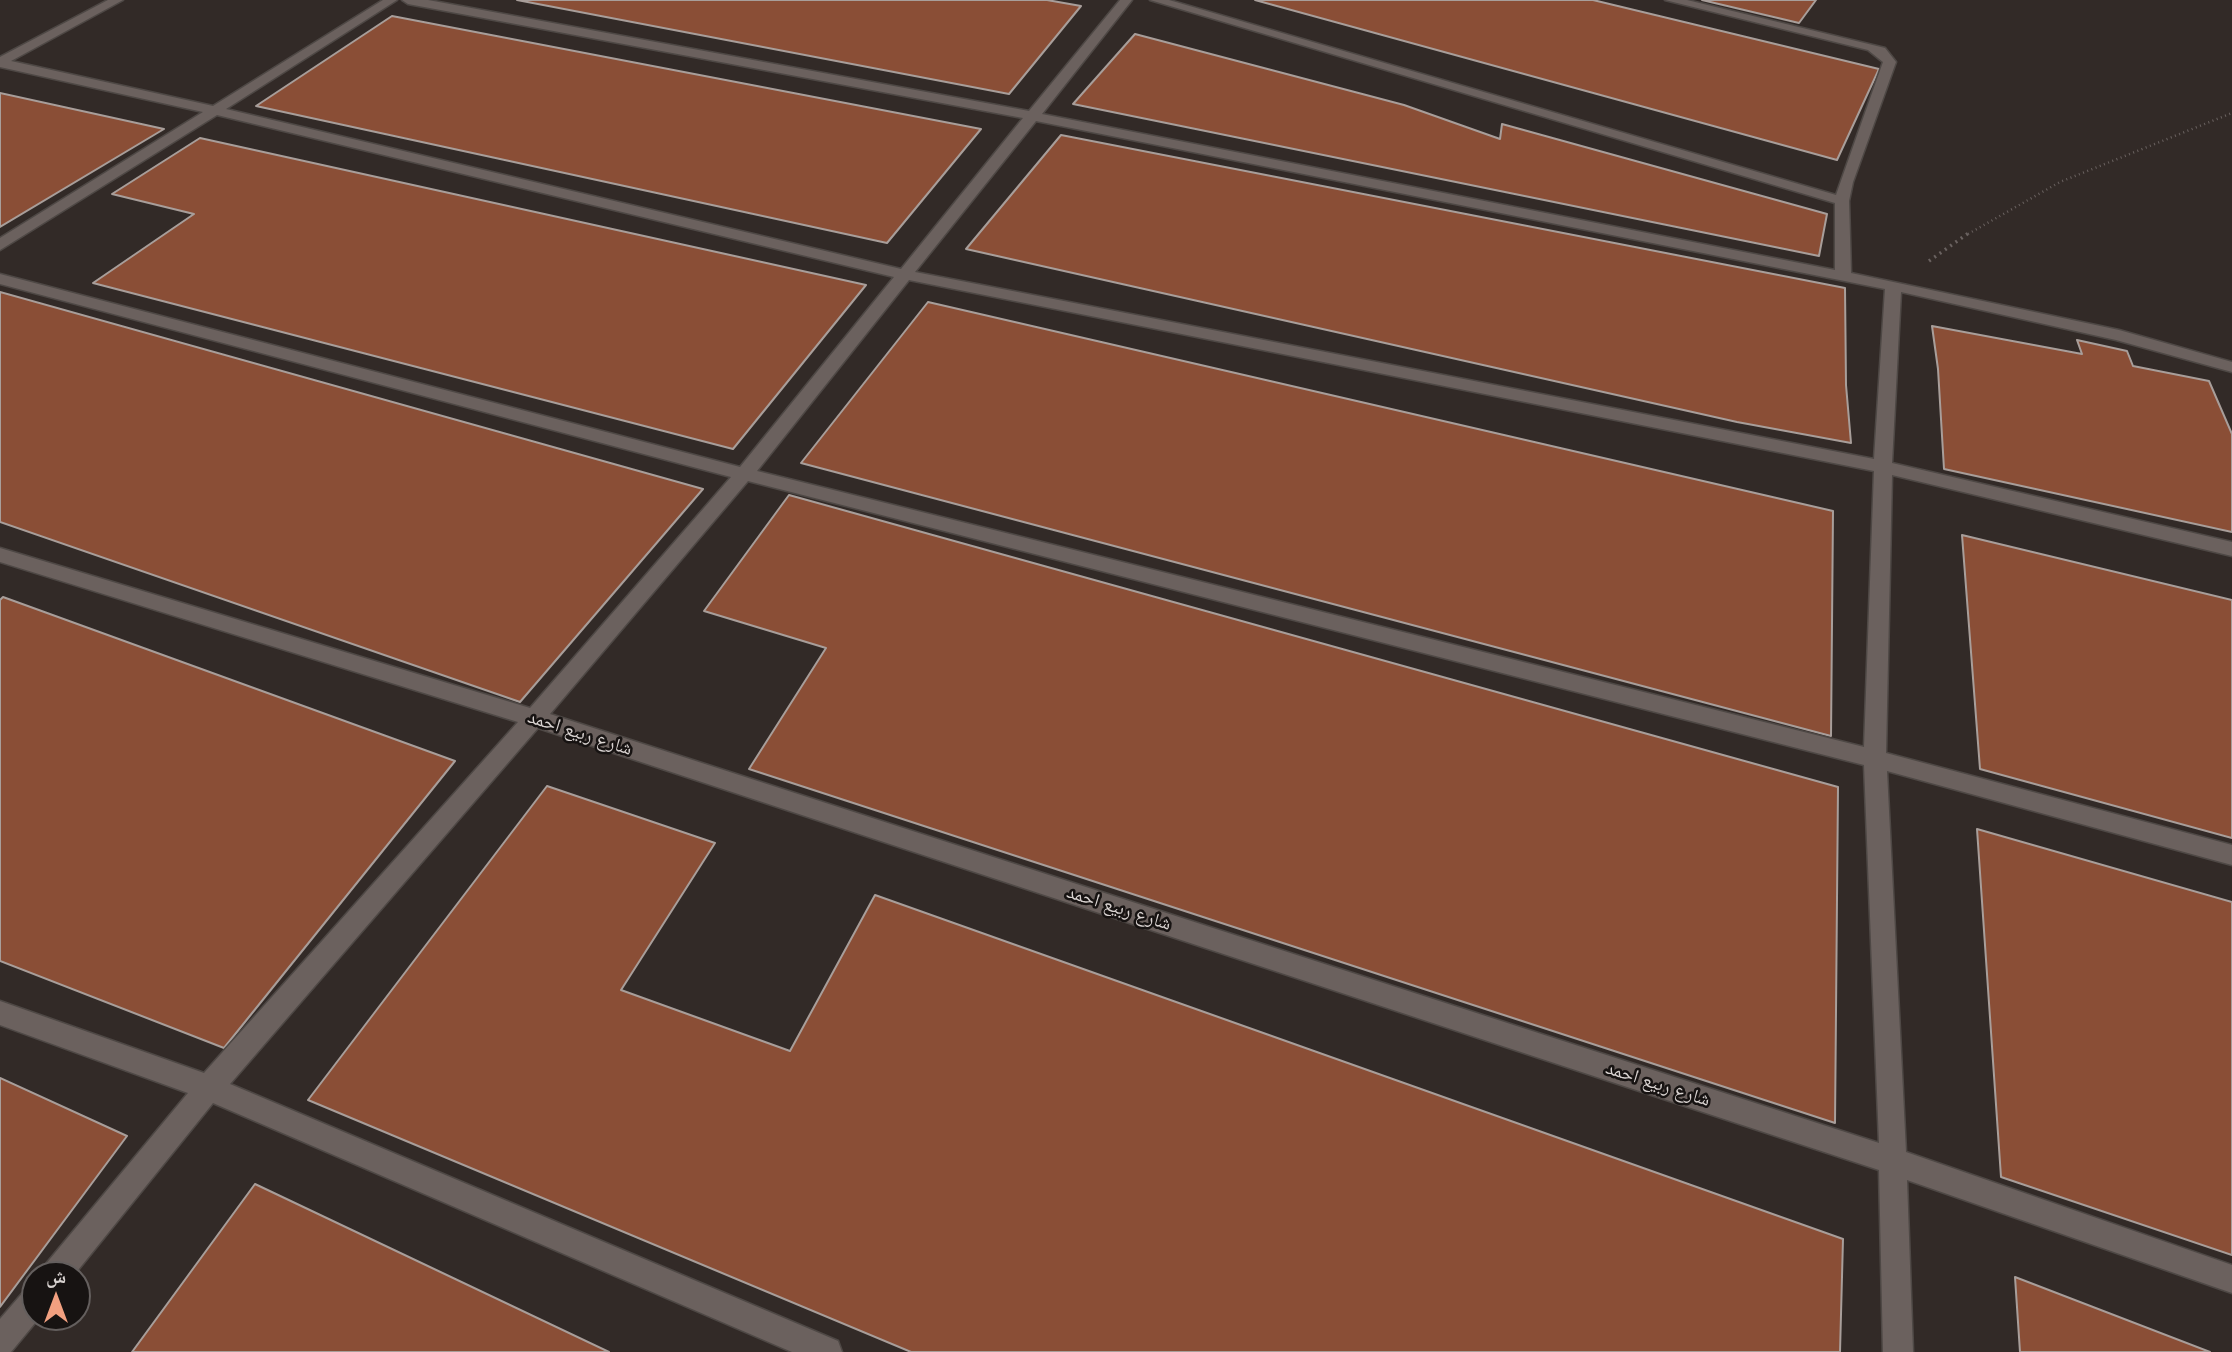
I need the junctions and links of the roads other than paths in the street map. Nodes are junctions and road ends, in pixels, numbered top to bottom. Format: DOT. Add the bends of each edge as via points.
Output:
graph roads {
  1 [pos="117,0"];
  2 [pos="391,0"];
  3 [pos="408,0"];
  4 [pos="1126,0"];
  5 [pos="1156,0"];
  6 [pos="1671,0"];
  7 [pos="0,62"];
  8 [pos="214,110"];
  9 [pos="1032,116"];
  10 [pos="1842,201"];
  11 [pos="0,245"];
  12 [pos="905,275"];
  13 [pos="1843,277"];
  14 [pos="0,279"];
  15 [pos="1893,286"];
  16 [pos="2232,367"];
  17 [pos="1883,467"];
  18 [pos="744,474"];
  19 [pos="2232,549"];
  20 [pos="0,555"];
  21 [pos="534,718"];
  22 [pos="1875,759"];
  23 [pos="2232,855"];
  24 [pos="0,1013"];
  25 [pos="209,1088"];
  26 [pos="1893,1161"];
  27 [pos="67,1261"];
  28 [pos="2232,1279"];
  29 [pos="21,1317"];
  30 [pos="0,1342"];
  31 [pos="827,1352"];
  32 [pos="1898,1352"];
  1 -- 7 [label="street"];
  2 -- 8 [label="street"];
  3 -- 9 [label="street"];
  4 -- 9 [label="street"];
  5 -- 10 [label="street"];
  6 -- 10 [label="street" via="1872,47 1886,57 1890,66"];
  7 -- 8 [label="street"];
  8 -- 11 [label="street"];
  8 -- 12 [label="street"];
  9 -- 12 [label="street"];
  9 -- 13 [label="street"];
  10 -- 13 [label="street"];
  12 -- 17 [label="street"];
  12 -- 18 [label="street"];
  13 -- 15 [label="street"];
  14 -- 18 [label="street"];
  15 -- 16 [label="street" via="2119,335"];
  15 -- 17 [label="street"];
  17 -- 19 [label="street"];
  17 -- 22 [label="street"];
  18 -- 21 [label="street"];
  18 -- 22 [label="street"];
  20 -- 21 [label="street, شارع ربيع احمد"];
  21 -- 25 [label="street"];
  21 -- 26 [label="street, شارع ربيع احمد"];
  22 -- 23 [label="street"];
  22 -- 26 [label="street"];
  24 -- 25 [label="street"];
  25 -- 27 [label="street"];
  25 -- 31 [label="street"];
  26 -- 28 [label="street, شارع ربيع احمد"];
  26 -- 32 [label="street"];
  29 -- 30 [label="street"];
}
